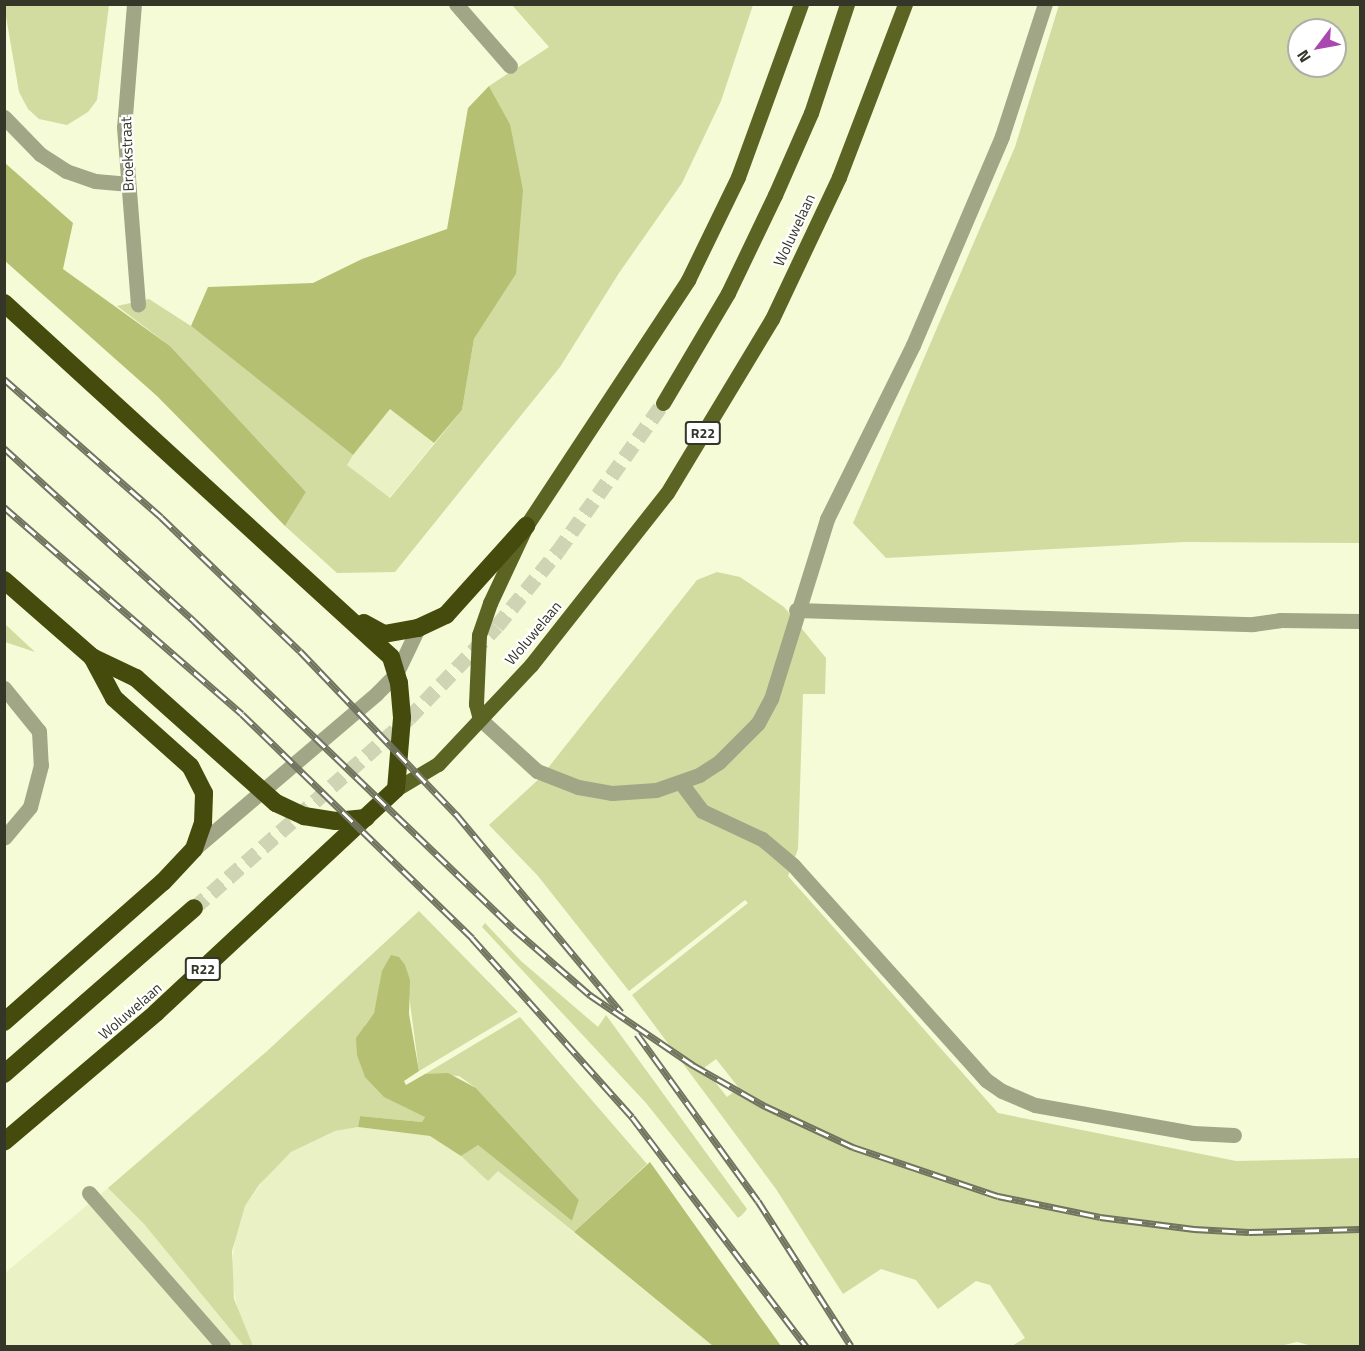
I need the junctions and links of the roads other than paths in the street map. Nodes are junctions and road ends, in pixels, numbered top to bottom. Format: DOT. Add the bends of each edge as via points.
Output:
graph roads {
  1 [pos="134,4"];
  2 [pos="456,4"];
  3 [pos="801,4"];
  4 [pos="847,4"];
  5 [pos="905,4"];
  6 [pos="1045,4"];
  7 [pos="510,66"];
  8 [pos="4,117"];
  9 [pos="127,184"];
  10 [pos="138,304"];
  11 [pos="7,307"];
  12 [pos="663,403"];
  13 [pos="526,526"];
  14 [pos="4,580"];
  15 [pos="796,610"];
  16 [pos="344,612"];
  17 [pos="1360,621"];
  18 [pos="418,628"];
  19 [pos="92,657"];
  20 [pos="396,674"];
  21 [pos="4,688"];
  22 [pos="480,719"];
  23 [pos="681,783"];
  24 [pos="396,789"];
  25 [pos="264,792"];
  26 [pos="366,818"];
  27 [pos="4,838"];
  28 [pos="194,849"];
  29 [pos="194,908"];
  30 [pos="4,1022"];
  31 [pos="4,1074"];
  32 [pos="1234,1135"];
  33 [pos="4,1142"];
  34 [pos="89,1193"];
  35 [pos="223,1347"];
  1 -- 9 [label="street, Broekstraat" via="124,126"];
  2 -- 7 [label="street"];
  3 -- 13 [label="main road" via="738,177 688,280"];
  4 -- 12 [label="main road" via="811,113 775,195 728,293"];
  5 -- 22 [label="main road, Woluwelaan / R22" via="839,177 772,319 667,493 531,665"];
  6 -- 15 [label="street" via="1002,136 913,345 827,519"];
  8 -- 9 [label="street" via="40,154 66,171 95,181"];
  9 -- 10 [label="street, Broekstraat"];
  11 -- 16 [label="highway"];
  13 -- 18 [label="highway" via="463,600 446,615"];
  13 -- 22 [label="main road" via="479,635 476,704"];
  14 -- 19 [label="highway"];
  15 -- 17 [label="street" via="1253,624 1280,620"];
  15 -- 23 [label="street" via="771,699 758,723 719,762"];
  16 -- 18 [label="highway" via="384,634"];
  16 -- 20 [label="highway" via="391,657"];
  18 -- 20 [label="street"];
  19 -- 25 [label="highway" via="136,678"];
  19 -- 28 [label="highway" via="114,698 190,766 200,784 204,793 203,823"];
  20 -- 24 [label="highway" via="402,718"];
  20 -- 25 [label="street"];
  21 -- 27 [label="street" via="32,718 42,765 30,807"];
  22 -- 23 [label="street" via="537,771 578,787 634,793"];
  22 -- 24 [label="main road, Woluwelaan / R22" via="438,764"];
  23 -- 32 [label="street" via="702,811 762,840 793,865 986,1080 1002,1091 1035,1104 1193,1133"];
  24 -- 26 [label="highway, Woluwelaan / R22"];
  25 -- 26 [label="highway" via="276,803 304,816 336,821"];
  25 -- 28 [label="street"];
  26 -- 33 [label="highway, Woluwelaan / R22" via="156,1013"];
  28 -- 30 [label="highway" via="163,882"];
  29 -- 31 [label="highway"];
  34 -- 35 [label="street"];
}
